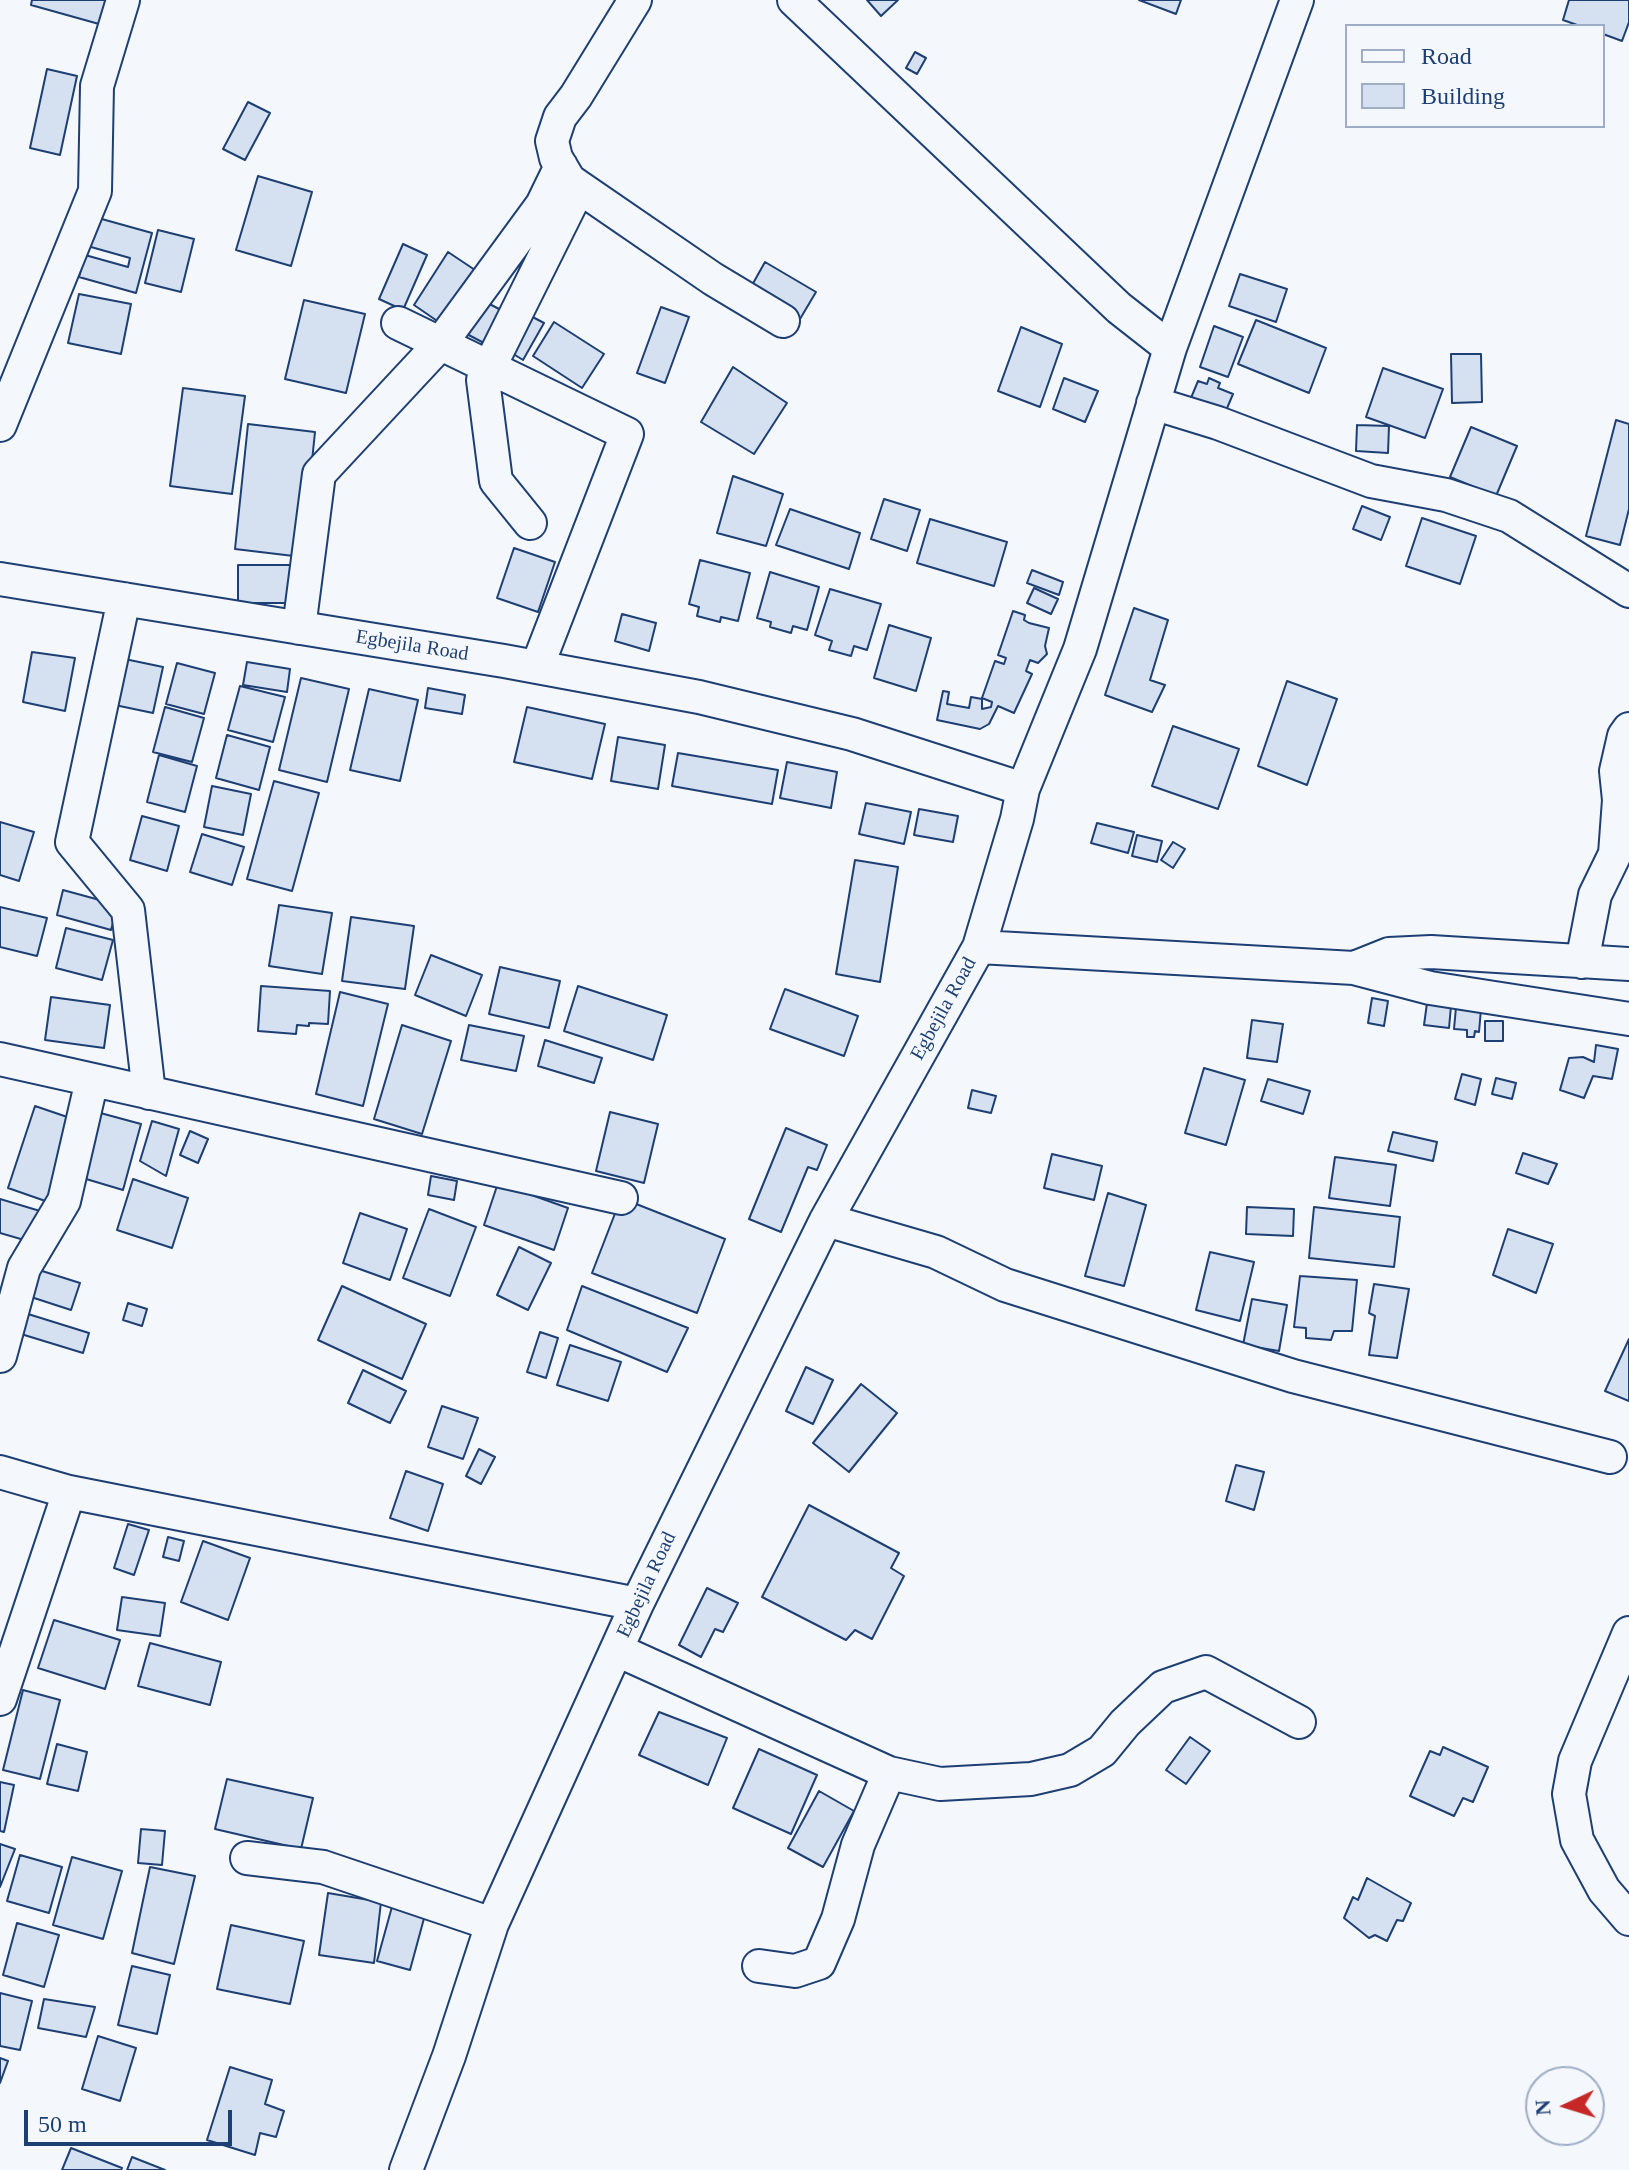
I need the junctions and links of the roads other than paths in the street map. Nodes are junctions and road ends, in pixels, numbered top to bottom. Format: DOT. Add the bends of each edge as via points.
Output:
graph roads {
  1 [pos="123,0"];
  2 [pos="635,0"];
  3 [pos="794,0"];
  4 [pos="1297,0"];
  5 [pos="570,177"];
  6 [pos="783,321"];
  7 [pos="398,323"];
  8 [pos="441,343"];
  9 [pos="1170,348"];
  10 [pos="490,367"];
  11 [pos="1153,403"];
  12 [pos="0,425"];
  13 [pos="530,523"];
  14 [pos="0,579"];
  15 [pos="1629,591"];
  16 [pos="124,599"];
  17 [pos="299,628"];
  18 [pos="537,667"];
  19 [pos="1629,729"];
  20 [pos="1023,789"];
  21 [pos="979,947"];
  22 [pos="1582,962"];
  23 [pos="1629,964"];
  24 [pos="1354,968"];
  25 [pos="1629,1019"];
  26 [pos="0,1059"];
  27 [pos="92,1080"];
  28 [pos="149,1093"];
  29 [pos="621,1198"];
  30 [pos="826,1220"];
  31 [pos="0,1356"];
  32 [pos="1610,1457"];
  33 [pos="0,1472"];
  34 [pos="69,1492"];
  35 [pos="637,1604"];
  36 [pos="1629,1633"];
  37 [pos="617,1650"];
  38 [pos="0,1699"];
  39 [pos="1299,1722"];
  40 [pos="889,1773"];
  41 [pos="247,1858"];
  42 [pos="1629,1919"];
  43 [pos="492,1924"];
  44 [pos="759,1966"];
  45 [pos="406,2170"];
  1 -- 12 [label="street" via="97,86 95,191"];
  2 -- 5 [label="street" via="560,117 552,141"];
  3 -- 9 [label="street" via="1119,308"];
  4 -- 9 [label="street"];
  5 -- 6 [label="street" via="713,279"];
  5 -- 8 [label="street" via="542,205"];
  5 -- 10 [label="street"];
  7 -- 8 [label="street"];
  8 -- 10 [label="street"];
  8 -- 17 [label="street" via="319,474"];
  9 -- 11 [label="street"];
  10 -- 13 [label="street" via="483,380 496,481"];
  10 -- 18 [label="street" via="627,434"];
  11 -- 15 [label="street" via="1371,481 1446,495 1509,516"];
  11 -- 20 [label="street" via="1080,649"];
  14 -- 16 [label="street, Egbejila Road"];
  16 -- 17 [label="street, Egbejila Road"];
  16 -- 28 [label="street" via="72,842 128,910"];
  17 -- 18 [label="street, Egbejila Road"];
  18 -- 20 [label="street, Egbejila Road" via="772,713"];
  19 -- 22 [label="street" via="1616,771 1615,854 1595,895"];
  20 -- 21 [label="street, Egbejila Road"];
  21 -- 24 [label="street"];
  21 -- 30 [label="street, Egbejila Road"];
  22 -- 23 [label="street"];
  22 -- 24 [label="street" via="1431,952 1389,954"];
  24 -- 25 [label="street" via="1430,988"];
  26 -- 27 [label="street"];
  27 -- 28 [label="street"];
  27 -- 31 [label="street" via="64,1201 24,1268"];
  28 -- 29 [label="street"];
  30 -- 32 [label="street" via="936,1252 1005,1285 1293,1376"];
  30 -- 35 [label="street, Egbejila Road"];
  33 -- 34 [label="street"];
  34 -- 35 [label="street"];
  34 -- 38 [label="street"];
  35 -- 37 [label="street, Egbejila Road"];
  36 -- 42 [label="street" via="1575,1761 1569,1794 1577,1840 1604,1890"];
  37 -- 40 [label="street"];
  37 -- 43 [label="street, Egbejila Road"];
  39 -- 40 [label="street" via="1206,1672 1163,1687 1102,1751 1070,1770 1031,1779 940,1784"];
  40 -- 44 [label="street" via="858,1845 838,1919 819,1963 795,1971"];
  41 -- 43 [label="street" via="323,1867"];
  43 -- 45 [label="street, Egbejila Road"];
}
